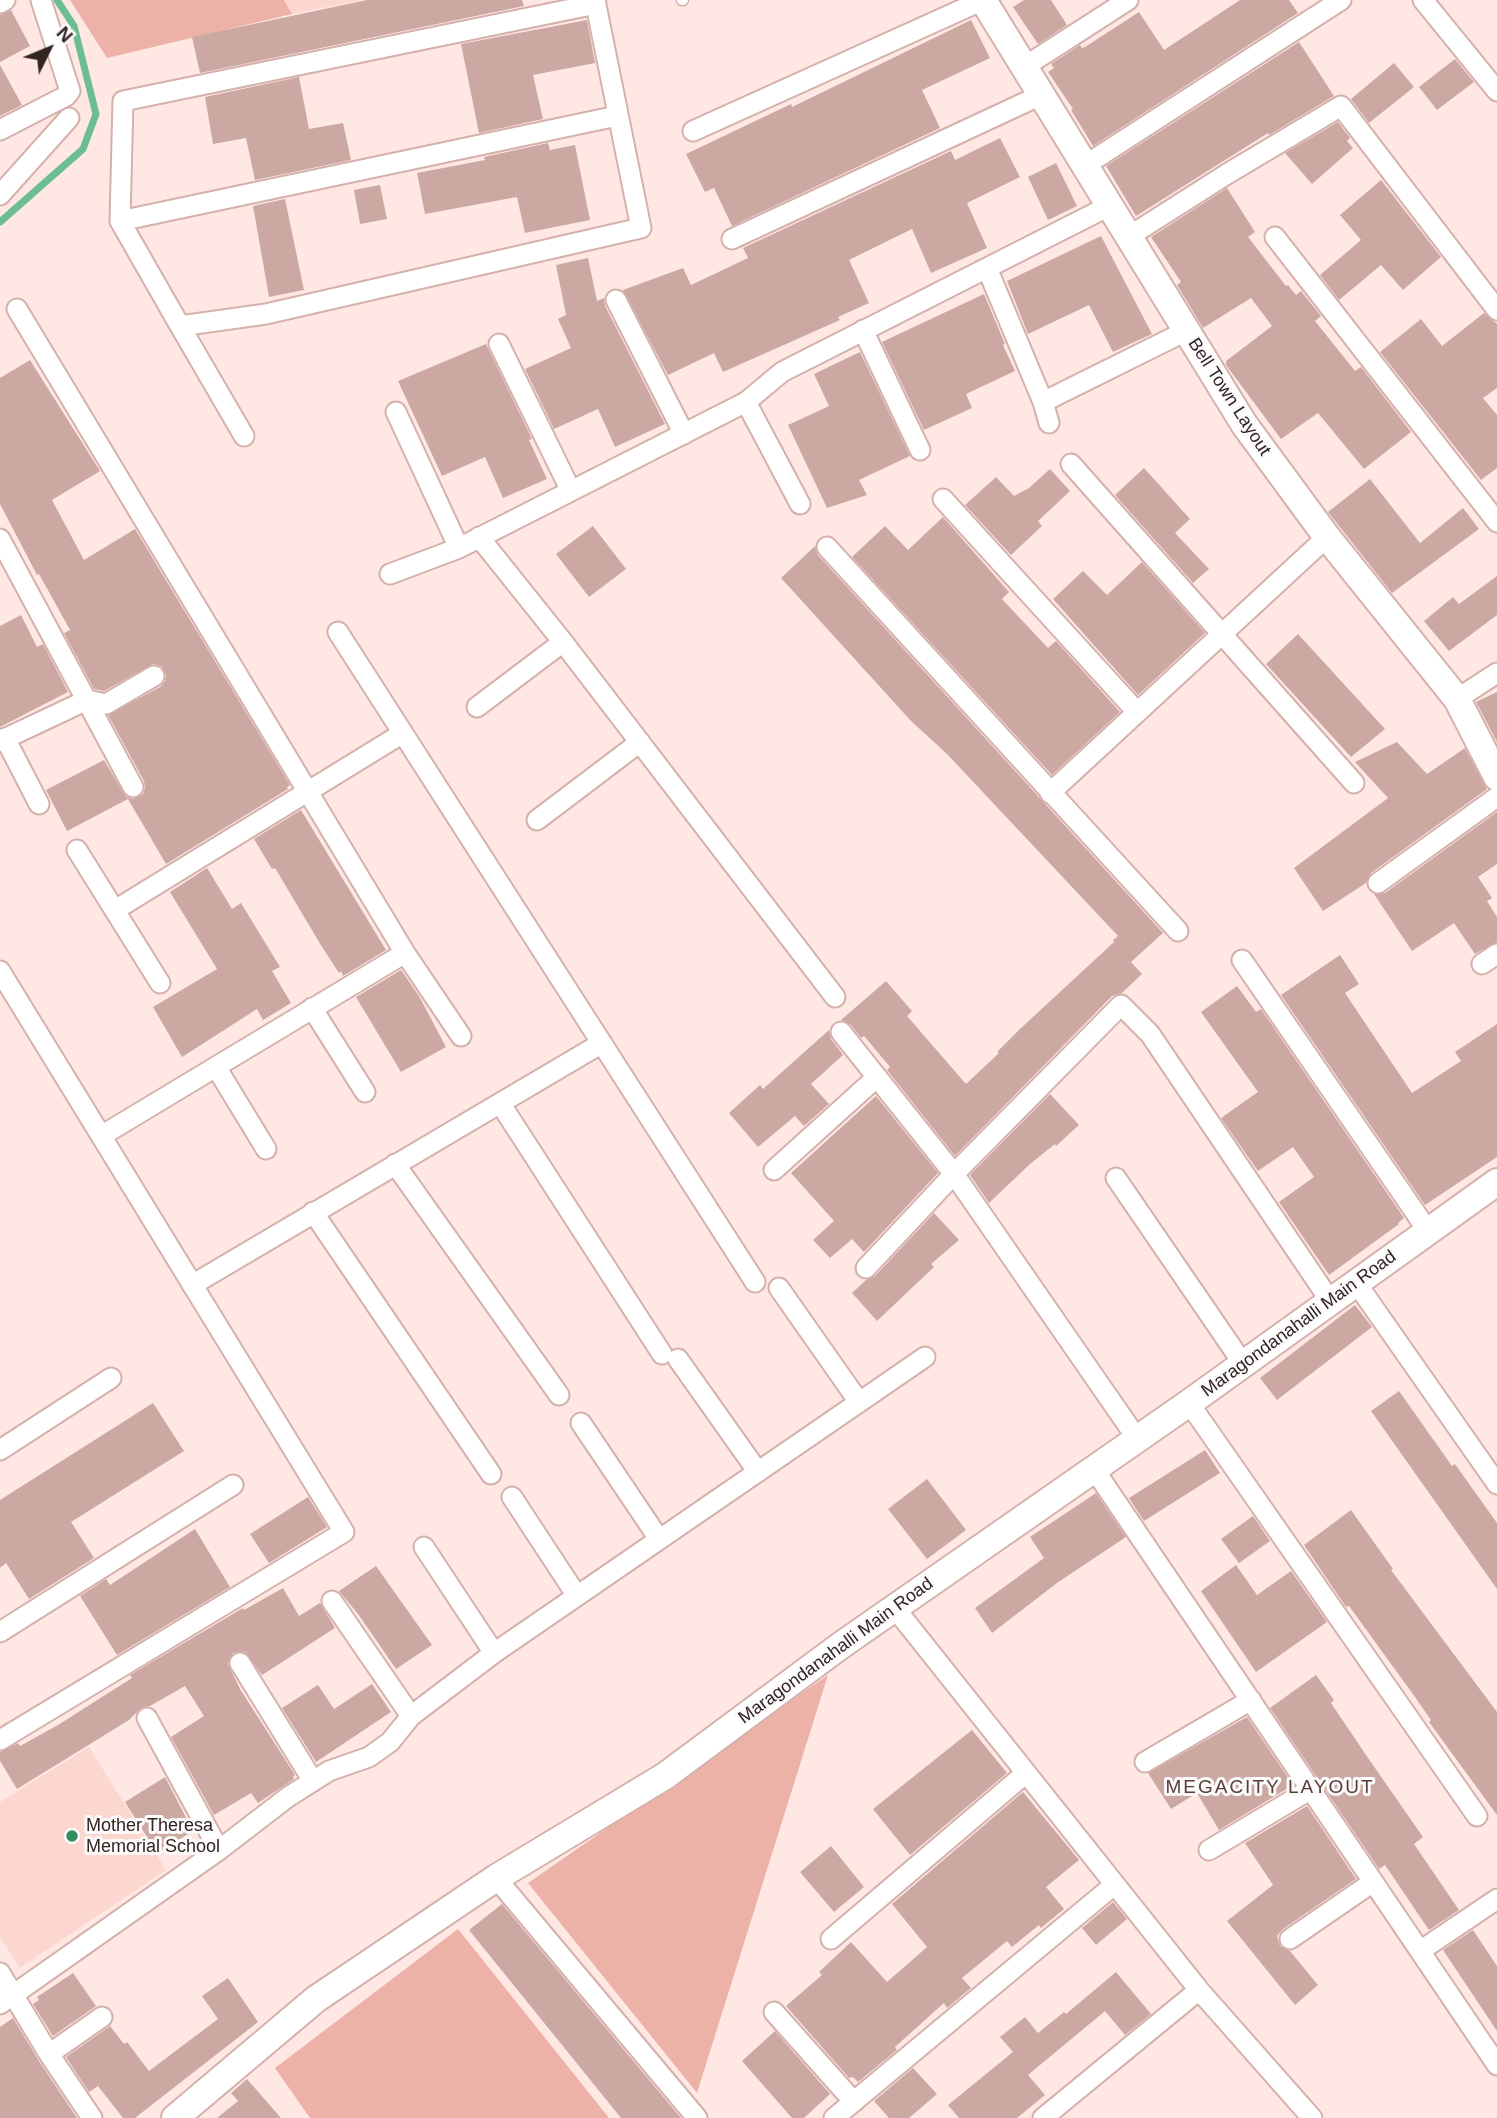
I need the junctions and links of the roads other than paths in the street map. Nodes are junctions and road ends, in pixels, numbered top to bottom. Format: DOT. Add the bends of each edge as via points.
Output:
graph roads {
  1 [pos="5,0"];
  2 [pos="41,0"];
  3 [pos="983,0"];
  4 [pos="1128,0"];
  5 [pos="1341,0"];
  6 [pos="1423,0"];
  7 [pos="595,2"];
  8 [pos="0,3"];
  9 [pos="1024,67"];
  10 [pos="1497,91"];
  11 [pos="1041,96"];
  12 [pos="617,116"];
  13 [pos="69,118"];
  14 [pos="0,130"];
  15 [pos="693,131"];
  16 [pos="1084,166"];
  17 [pos="0,195"];
  18 [pos="1110,206"];
  19 [pos="120,221"];
  20 [pos="1128,237"];
  21 [pos="1275,237"];
  22 [pos="732,239"];
  23 [pos="987,268"];
  24 [pos="616,300"];
  25 [pos="18,309"];
  26 [pos="1497,310"];
  27 [pos="180,326"];
  28 [pos="863,330"];
  29 [pos="1186,331"];
  30 [pos="499,344"];
  31 [pos="746,402"];
  32 [pos="1043,402"];
  33 [pos="396,412"];
  34 [pos="1049,423"];
  35 [pos="684,434"];
  36 [pos="244,436"];
  37 [pos="920,450"];
  38 [pos="1070,464"];
  39 [pos="571,491"];
  40 [pos="943,499"];
  41 [pos="800,504"];
  42 [pos="1497,522"];
  43 [pos="479,537"];
  44 [pos="1327,537"];
  45 [pos="0,539"];
  46 [pos="827,547"];
  47 [pos="458,548"];
  48 [pos="390,575"];
  49 [pos="338,632"];
  50 [pos="1221,633"];
  51 [pos="563,642"];
  52 [pos="1497,673"];
  53 [pos="154,676"];
  54 [pos="1457,699"];
  55 [pos="87,700"];
  56 [pos="477,707"];
  57 [pos="1137,712"];
  58 [pos="403,733"];
  59 [pos="2,740"];
  60 [pos="640,742"];
  61 [pos="1497,777"];
  62 [pos="1354,783"];
  63 [pos="133,787"];
  64 [pos="307,790"];
  65 [pos="1050,793"];
  66 [pos="1497,797"];
  67 [pos="39,804"];
  68 [pos="537,820"];
  69 [pos="77,850"];
  70 [pos="1378,883"];
  71 [pos="115,910"];
  72 [pos="1178,931"];
  73 [pos="405,953"];
  74 [pos="1242,960"];
  75 [pos="0,971"];
  76 [pos="160,983"];
  77 [pos="835,998"];
  78 [pos="312,1008"];
  79 [pos="841,1032"];
  80 [pos="461,1036"];
  81 [pos="602,1043"];
  82 [pos="216,1067"];
  83 [pos="877,1077"];
  84 [pos="365,1092"];
  85 [pos="500,1103"];
  86 [pos="101,1136"];
  87 [pos="266,1149"];
  88 [pos="395,1164"];
  89 [pos="774,1170"];
  90 [pos="954,1174"];
  91 [pos="1116,1178"];
  92 [pos="1497,1182"];
  93 [pos="313,1212"];
  94 [pos="1428,1231"];
  95 [pos="866,1268"];
  96 [pos="755,1282"];
  97 [pos="1357,1284"];
  98 [pos="192,1285"];
  99 [pos="779,1288"];
  100 [pos="1331,1302"];
  101 [pos="926,1357"];
  102 [pos="1244,1364"];
  103 [pos="111,1378"];
  104 [pos="559,1395"];
  105 [pos="859,1402"];
  106 [pos="1189,1403"];
  107 [pos="581,1423"];
  108 [pos="1138,1440"];
  109 [pos="0,1450"];
  110 [pos="1094,1469"];
  111 [pos="758,1472"];
  112 [pos="491,1474"];
  113 [pos="1497,1484"];
  114 [pos="233,1485"];
  115 [pos="512,1497"];
  116 [pos="659,1539"];
  117 [pos="424,1547"];
  118 [pos="577,1596"];
  119 [pos="332,1601"];
  120 [pos="894,1607"];
  121 [pos="0,1632"];
  122 [pos="494,1653"];
  123 [pos="240,1663"];
  124 [pos="1251,1700"];
  125 [pos="411,1716"];
  126 [pos="147,1718"];
  127 [pos="0,1740"];
  128 [pos="1145,1762"];
  129 [pos="1026,1773"];
  130 [pos="313,1781"];
  131 [pos="1311,1789"];
  132 [pos="1477,1816"];
  133 [pos="219,1850"];
  134 [pos="1209,1850"];
  135 [pos="496,1878"];
  136 [pos="1373,1882"];
  137 [pos="1114,1885"];
  138 [pos="1497,1899"];
  139 [pos="831,1939"];
  140 [pos="1290,1939"];
  141 [pos="1420,1951"];
  142 [pos="0,1973"];
  143 [pos="1199,1990"];
  144 [pos="7,2000"];
  145 [pos="774,2012"];
  146 [pos="102,2017"];
  147 [pos="48,2053"];
  148 [pos="1497,2065"];
  149 [pos="853,2102"];
  150 [pos="92,2118"];
  151 [pos="175,2118"];
  152 [pos="697,2118"];
  153 [pos="834,2118"];
  154 [pos="1043,2118"];
  155 [pos="1312,2118"];
  1 -- 8 [label="street"];
  2 -- 14 [label="street" via="70,91"];
  3 -- 9 [label="street, Bell Town Layout"];
  3 -- 15 [label="street"];
  4 -- 9 [label="street"];
  5 -- 16 [label="street"];
  6 -- 10 [label="street"];
  7 -- 12 [label="street"];
  7 -- 19 [label="street" via="123,101"];
  9 -- 11 [label="street, Bell Town Layout"];
  11 -- 16 [label="street, Bell Town Layout"];
  11 -- 22 [label="street"];
  12 -- 19 [label="street"];
  12 -- 27 [label="street" via="641,228 266,314"];
  13 -- 17 [label="street"];
  16 -- 18 [label="street, Bell Town Layout"];
  18 -- 20 [label="street, Bell Town Layout"];
  18 -- 23 [label="street"];
  19 -- 27 [label="street"];
  20 -- 26 [label="street" via="1341,106"];
  20 -- 29 [label="street, Bell Town Layout"];
  21 -- 42 [label="street"];
  23 -- 28 [label="street"];
  23 -- 32 [label="street"];
  24 -- 35 [label="street"];
  25 -- 64 [label="street"];
  27 -- 36 [label="street"];
  28 -- 31 [label="street" via="782,372"];
  28 -- 37 [label="street"];
  29 -- 32 [label="street"];
  29 -- 44 [label="street, Bell Town Layout" via="1244,424"];
  30 -- 39 [label="street"];
  31 -- 35 [label="street"];
  31 -- 41 [label="street"];
  32 -- 34 [label="street"];
  33 -- 47 [label="street"];
  35 -- 39 [label="street"];
  38 -- 50 [label="street"];
  39 -- 43 [label="street"];
  40 -- 57 [label="street"];
  43 -- 47 [label="street"];
  43 -- 51 [label="street"];
  44 -- 50 [label="street"];
  44 -- 54 [label="street, Bell Town Layout"];
  45 -- 55 [label="street"];
  46 -- 65 [label="street"];
  47 -- 48 [label="street"];
  49 -- 58 [label="street"];
  50 -- 57 [label="street"];
  50 -- 62 [label="street"];
  51 -- 56 [label="street"];
  51 -- 60 [label="street"];
  52 -- 54 [label="street"];
  53 -- 55 [label="street" via="106,704"];
  54 -- 61 [label="street, Bell Town Layout"];
  55 -- 59 [label="street"];
  55 -- 63 [label="street"];
  57 -- 65 [label="street"];
  58 -- 64 [label="street"];
  58 -- 81 [label="street"];
  59 -- 67 [label="street"];
  60 -- 68 [label="street"];
  60 -- 77 [label="street"];
  64 -- 71 [label="street"];
  64 -- 73 [label="street"];
  65 -- 72 [label="street"];
  66 -- 70 [label="street"];
  69 -- 71 [label="street"];
  71 -- 76 [label="street"];
  73 -- 78 [label="street"];
  73 -- 80 [label="street"];
  74 -- 94 [label="street"];
  75 -- 86 [label="street"];
  78 -- 82 [label="street"];
  78 -- 84 [label="street"];
  79 -- 83 [label="street"];
  81 -- 85 [label="street"];
  81 -- 96 [label="street"];
  82 -- 86 [label="street"];
  82 -- 87 [label="street"];
  83 -- 89 [label="street"];
  83 -- 90 [label="street"];
  85 -- 88 [label="street"];
  85 -- 111 [label="street" via="670,1357"];
  86 -- 98 [label="street"];
  88 -- 93 [label="street"];
  88 -- 104 [label="street"];
  90 -- 95 [label="street"];
  90 -- 100 [label="street" via="1121,1005 1150,1034"];
  90 -- 108 [label="street"];
  91 -- 102 [label="street"];
  92 -- 94 [label="street, Maragondanahalli Main Road"];
  93 -- 98 [label="street"];
  93 -- 112 [label="street"];
  94 -- 97 [label="street, Maragondanahalli Main Road"];
  97 -- 100 [label="street, Maragondanahalli Main Road"];
  97 -- 113 [label="street"];
  98 -- 127 [label="street" via="344,1532"];
  99 -- 105 [label="street"];
  100 -- 102 [label="street, Maragondanahalli Main Road"];
  101 -- 105 [label="street"];
  102 -- 106 [label="street, Maragondanahalli Main Road"];
  103 -- 109 [label="street"];
  105 -- 111 [label="street"];
  106 -- 108 [label="street, Maragondanahalli Main Road"];
  106 -- 132 [label="street"];
  107 -- 116 [label="street"];
  108 -- 110 [label="street, Maragondanahalli Main Road"];
  110 -- 120 [label="street, Maragondanahalli Main Road"];
  110 -- 124 [label="street"];
  111 -- 116 [label="street"];
  114 -- 121 [label="street"];
  115 -- 118 [label="street"];
  116 -- 118 [label="street"];
  117 -- 122 [label="street"];
  118 -- 122 [label="street"];
  119 -- 125 [label="street"];
  120 -- 129 [label="street"];
  120 -- 135 [label="street, Maragondanahalli Main Road" via="665,1776"];
  122 -- 125 [label="street"];
  123 -- 130 [label="street"];
  124 -- 128 [label="street"];
  124 -- 131 [label="street"];
  125 -- 130 [label="street" via="390,1742 369,1757"];
  126 -- 133 [label="street"];
  129 -- 137 [label="street"];
  129 -- 139 [label="street"];
  130 -- 133 [label="street"];
  131 -- 134 [label="street"];
  131 -- 136 [label="street"];
  133 -- 144 [label="street"];
  135 -- 151 [label="street, Maragondanahalli Main Road" via="316,1999"];
  135 -- 152 [label="street"];
  136 -- 140 [label="street"];
  136 -- 141 [label="street"];
  137 -- 143 [label="street"];
  137 -- 149 [label="street"];
  138 -- 141 [label="street"];
  141 -- 148 [label="street"];
  142 -- 144 [label="street"];
  143 -- 154 [label="street"];
  143 -- 155 [label="street"];
  144 -- 147 [label="street"];
  145 -- 149 [label="street"];
  146 -- 147 [label="street"];
  147 -- 150 [label="street"];
  149 -- 153 [label="street"];
}
